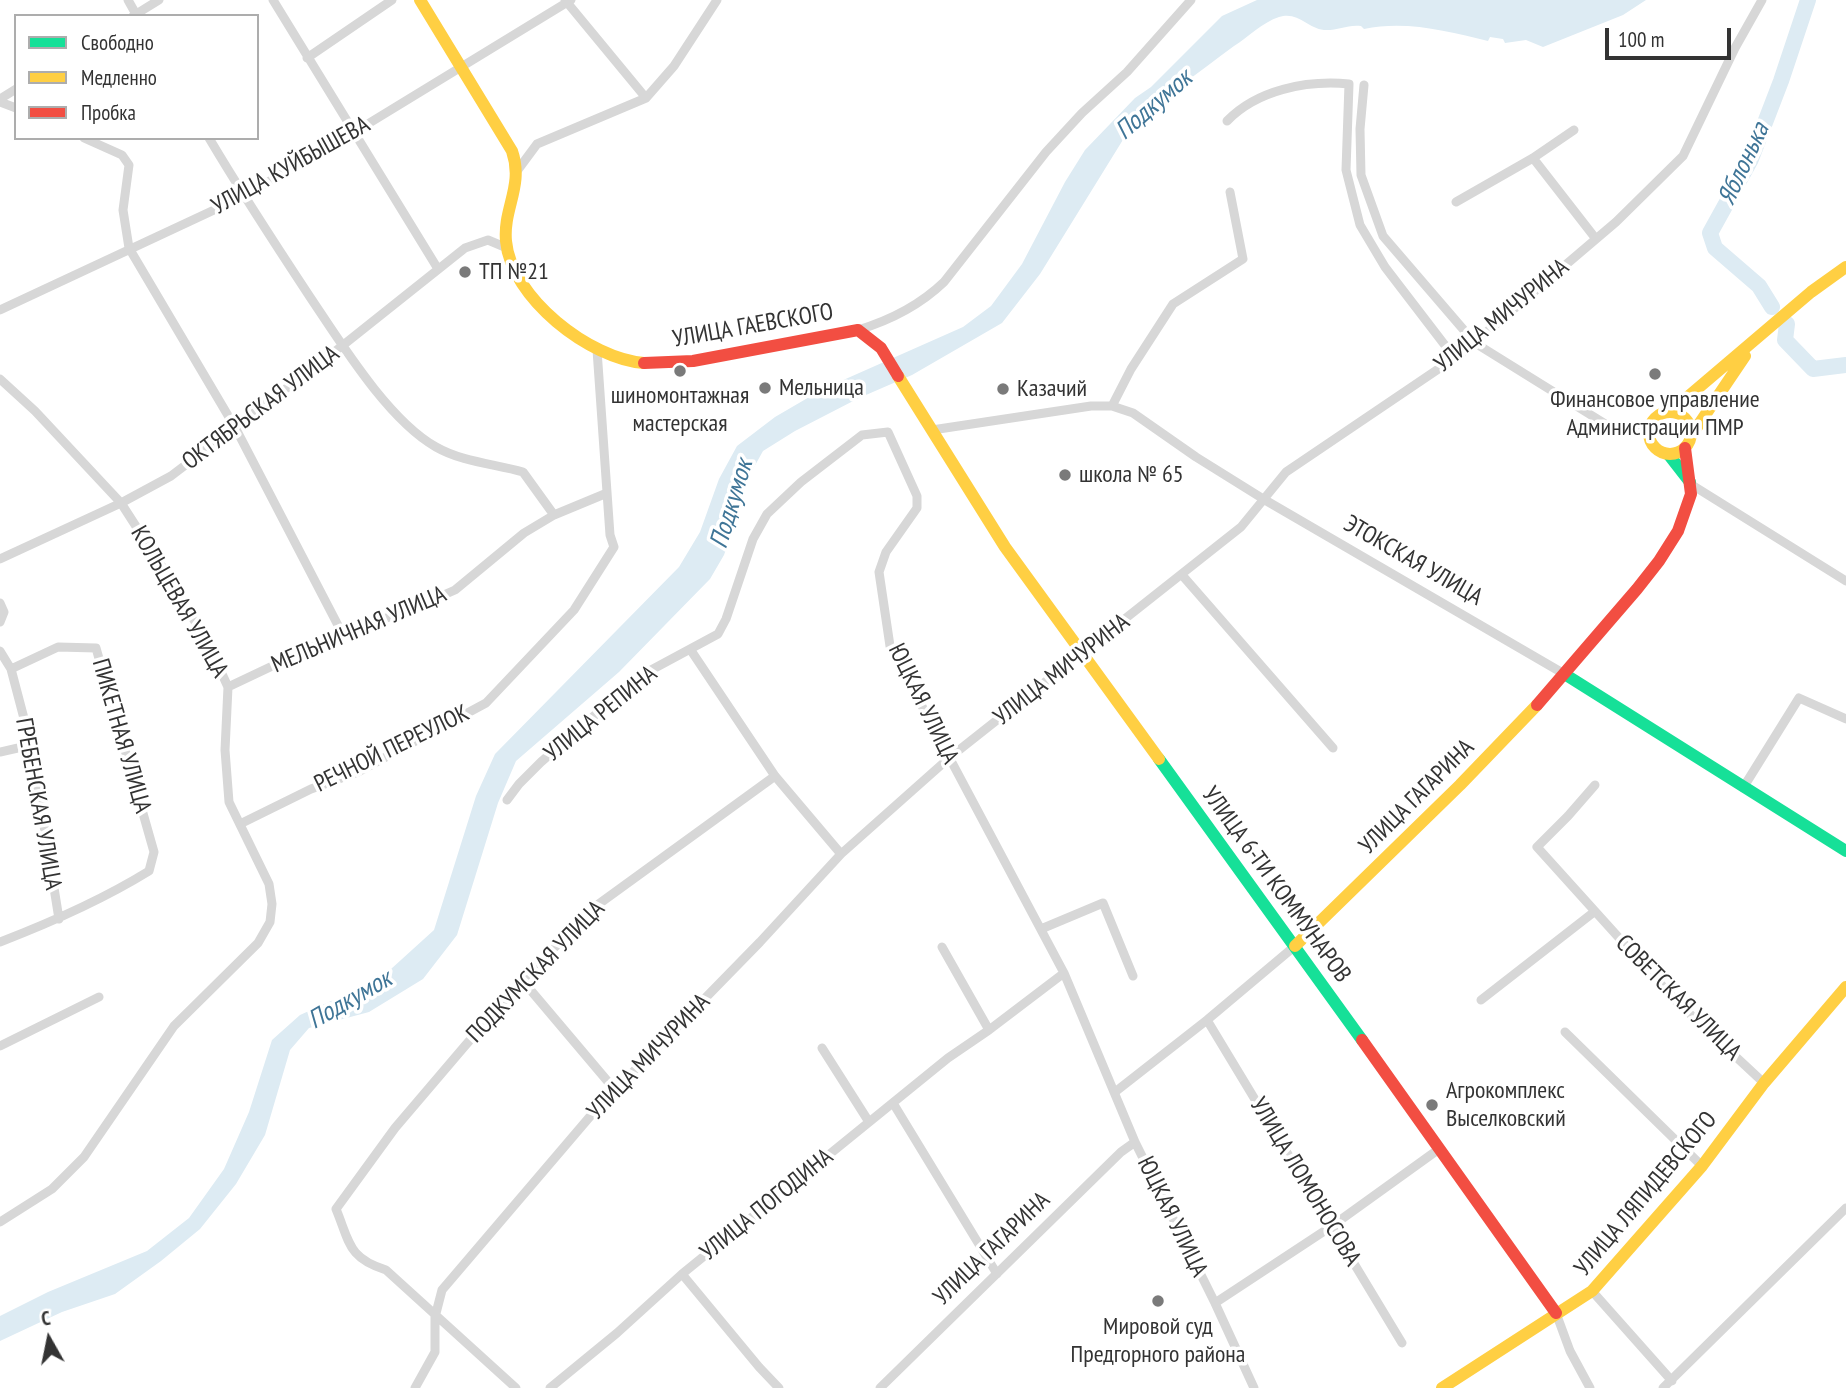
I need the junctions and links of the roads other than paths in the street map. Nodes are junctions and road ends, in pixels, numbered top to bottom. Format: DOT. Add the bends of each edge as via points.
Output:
graph roads {
  1 [pos="159,0"];
  2 [pos="273,0"];
  3 [pos="392,0"];
  4 [pos="421,0"];
  5 [pos="717,0"];
  6 [pos="1191,0"];
  7 [pos="1762,0"];
  8 [pos="568,1"];
  9 [pos="138,14"];
  10 [pos="307,58"];
  11 [pos="461,68"];
  12 [pos="1364,85"];
  13 [pos="646,98"];
  14 [pos="1227,121"];
  15 [pos="1574,130"];
  16 [pos="353,133"];
  17 [pos="88,140"];
  18 [pos="210,140"];
  19 [pos="1533,159"];
  20 [pos="517,171"];
  21 [pos="1230,192"];
  22 [pos="244,196"];
  23 [pos="1456,202"];
  24 [pos="1596,239"];
  25 [pos="130,248"];
  26 [pos="506,248"];
  27 [pos="1846,267"];
  28 [pos="438,269"];
  29 [pos="0,310"];
  30 [pos="858,330"];
  31 [pos="1475,343"];
  32 [pos="1753,344"];
  33 [pos="342,346"];
  34 [pos="597,350"];
  35 [pos="1457,356"];
  36 [pos="0,379"];
  37 [pos="1112,406"];
  38 [pos="1670,412"];
  39 [pos="1649,426"];
  40 [pos="236,429"];
  41 [pos="932,430"];
  42 [pos="888,432"];
  43 [pos="1688,442"];
  44 [pos="1669,455"];
  45 [pos="1692,485"];
  46 [pos="607,493"];
  47 [pos="1265,499"];
  48 [pos="121,503"];
  49 [pos="554,515"];
  50 [pos="0,559"];
  51 [pos="1182,575"];
  52 [pos="1846,581"];
  53 [pos="0,603"];
  54 [pos="0,622"];
  55 [pos="342,633"];
  56 [pos="690,649"];
  57 [pos="0,651"];
  58 [pos="1082,654"];
  59 [pos="10,669"];
  60 [pos="1566,675"];
  61 [pos="228,687"];
  62 [pos="1846,719"];
  63 [pos="31,746"];
  64 [pos="1334,748"];
  65 [pos="0,752"];
  66 [pos="949,758"];
  67 [pos="775,776"];
  68 [pos="1595,785"];
  69 [pos="1743,788"];
  70 [pos="507,800"];
  71 [pos="240,824"];
  72 [pos="1846,851"];
  73 [pos="841,854"];
  74 [pos="1594,912"];
  75 [pos="59,919"];
  76 [pos="1041,929"];
  77 [pos="0,942"];
  78 [pos="1295,946"];
  79 [pos="942,947"];
  80 [pos="1064,973"];
  81 [pos="1133,976"];
  82 [pos="522,980"];
  83 [pos="1846,987"];
  84 [pos="99,996"];
  85 [pos="1480,1000"];
  86 [pos="1208,1020"];
  87 [pos="989,1030"];
  88 [pos="1565,1032"];
  89 [pos="0,1046"];
  90 [pos="822,1048"];
  91 [pos="1764,1083"];
  92 [pos="615,1090"];
  93 [pos="1115,1092"];
  94 [pos="894,1103"];
  95 [pos="869,1122"];
  96 [pos="1135,1142"];
  97 [pos="1439,1149"];
  98 [pos="1702,1166"];
  99 [pos="1846,1208"];
  100 [pos="0,1222"];
  101 [pos="1332,1226"];
  102 [pos="682,1274"];
  103 [pos="997,1274"];
  104 [pos="1592,1291"];
  105 [pos="1216,1303"];
  106 [pos="1556,1313"];
  107 [pos="435,1317"];
  108 [pos="1402,1343"];
  109 [pos="1672,1381"];
  110 [pos="415,1388"];
  111 [pos="516,1388"];
  112 [pos="550,1388"];
  113 [pos="779,1388"];
  114 [pos="880,1388"];
  115 [pos="1254,1388"];
  116 [pos="1442,1388"];
  117 [pos="1590,1388"];
  118 [pos="1663,1388"];
  1 -- 9 [label="street"];
  2 -- 10 [label="street"];
  3 -- 10 [label="street"];
  4 -- 11 [label="main road"];
  5 -- 13 [label="street" via="674,66"];
  6 -- 30 [label="street, УЛИЦА ГАЕВСКОГО" via="1046,152 926,300"];
  7 -- 24 [label="street, УЛИЦА МИЧУРИНА" via="1683,156"];
  8 -- 11 [label="street, УЛИЦА КУЙБЫШЕВА"];
  8 -- 13 [label="street"];
  10 -- 16 [label="street"];
  11 -- 16 [label="street, УЛИЦА КУЙБЫШЕВА"];
  11 -- 20 [label="main road" via="512,151"];
  12 -- 31 [label="street" via="1361,175 1383,236"];
  13 -- 20 [label="street" via="537,144"];
  14 -- 35 [label="street" via="1240,107 1292,86 1349,84 1346,170 1360,225 1385,267"];
  15 -- 19 [label="street"];
  16 -- 22 [label="street, УЛИЦА КУЙБЫШЕВА"];
  16 -- 28 [label="street"];
  17 -- 25 [label="street" via="122,155 129,165 123,210"];
  18 -- 22 [label="street"];
  19 -- 23 [label="street"];
  19 -- 24 [label="street"];
  20 -- 26 [label="main road, УЛИЦА ГАЕВСКОГО" via="505,228"];
  21 -- 37 [label="street" via="1243,259 1173,304"];
  22 -- 25 [label="street, УЛИЦА КУЙБЫШЕВА"];
  22 -- 33 [label="street"];
  24 -- 31 [label="street, УЛИЦА МИЧУРИНА"];
  25 -- 29 [label="street, УЛИЦА КУЙБЫШЕВА"];
  25 -- 40 [label="street"];
  26 -- 28 [label="street, ОКТЯБРЬСКАЯ УЛИЦА" via="488,240 465,247"];
  26 -- 34 [label="main road, УЛИЦА ГАЕВСКОГО" via="516,275 532,297 573,335"];
  27 -- 32 [label="main road"];
  28 -- 33 [label="street, ОКТЯБРЬСКАЯ УЛИЦА"];
  30 -- 34 [label="main road, УЛИЦА ГАЕВСКОГО" via="677,362 632,361"];
  30 -- 41 [label="main road, УЛИЦА 6-ТИ КОММУНАРОВ" via="881,348"];
  31 -- 35 [label="street, УЛИЦА МИЧУРИНА"];
  31 -- 39 [label="street" via="1607,425 1620,429"];
  32 -- 38 [label="main road"];
  32 -- 43 [label="main road"];
  33 -- 40 [label="street, ОКТЯБРЬСКАЯ УЛИЦА"];
  33 -- 49 [label="street" via="410,430 461,458 523,472"];
  34 -- 46 [label="street, РЕЧНОЙ ПЕРЕУЛОК"];
  35 -- 47 [label="street, УЛИЦА МИЧУРИНА" via="1286,472"];
  36 -- 48 [label="street, КОЛЬЦЕВАЯ УЛИЦА"];
  37 -- 41 [label="street, ЭТОКСКАЯ УЛИЦА"];
  37 -- 47 [label="street, ЭТОКСКАЯ УЛИЦА" via="1133,413"];
  38 -- 39 [label="main road"];
  38 -- 43 [label="main road" via="1686,419"];
  39 -- 44 [label="main road" via="1652,445"];
  40 -- 48 [label="street, ОКТЯБРЬСКАЯ УЛИЦА" via="171,476"];
  40 -- 55 [label="street"];
  41 -- 58 [label="main road, УЛИЦА 6-ТИ КОММУНАРОВ" via="1005,547"];
  42 -- 56 [label="street, УЛИЦА РЕПИНА" via="862,435 767,514 753,539 718,634"];
  42 -- 66 [label="street, ЮЦКАЯ УЛИЦА" via="917,496 917,508 886,552 879,572 890,646"];
  43 -- 44 [label="main road"];
  43 -- 45 [label="main road, УЛИЦА ГАГАРИНА"];
  44 -- 45 [label="main road"];
  45 -- 52 [label="street"];
  45 -- 60 [label="main road, УЛИЦА ГАГАРИНА" via="1690,502 1675,535 1654,568"];
  46 -- 49 [label="street, МЕЛЬНИЧНАЯ УЛИЦА"];
  46 -- 71 [label="street, РЕЧНОЙ ПЕРЕУЛОК" via="614,547 574,610 485,703 358,772"];
  47 -- 51 [label="street, УЛИЦА МИЧУРИНА" via="1241,527"];
  47 -- 60 [label="street, ЭТОКСКАЯ УЛИЦА"];
  48 -- 50 [label="street, ОКТЯБРЬСКАЯ УЛИЦА"];
  48 -- 61 [label="street, КОЛЬЦЕВАЯ УЛИЦА" via="177,590"];
  49 -- 55 [label="street, МЕЛЬНИЧНАЯ УЛИЦА" via="524,533 455,590"];
  51 -- 58 [label="street, УЛИЦА МИЧУРИНА"];
  51 -- 64 [label="street"];
  53 -- 54 [label="street" via="4,612"];
  55 -- 61 [label="street, МЕЛЬНИЧНАЯ УЛИЦА"];
  56 -- 67 [label="street"];
  56 -- 70 [label="street, УЛИЦА РЕПИНА" via="640,676 541,762"];
  57 -- 59 [label="street, ГРЕБЕНСКАЯ УЛИЦА"];
  58 -- 66 [label="street, УЛИЦА МИЧУРИНА"];
  58 -- 78 [label="main road, УЛИЦА 6-ТИ КОММУНАРОВ"];
  59 -- 63 [label="street, ГРЕБЕНСКАЯ УЛИЦА"];
  59 -- 75 [label="street, ПИКЕТНАЯ УЛИЦА" via="58,647 96,648 154,852 149,871"];
  60 -- 69 [label="main road, ЭТОКСКАЯ УЛИЦА"];
  60 -- 78 [label="main road, УЛИЦА ГАГАРИНА" via="1438,808"];
  61 -- 71 [label="street, КОЛЬЦЕВАЯ УЛИЦА" via="225,750 229,802"];
  62 -- 69 [label="street" via="1799,698"];
  63 -- 65 [label="street"];
  63 -- 75 [label="street, ГРЕБЕНСКАЯ УЛИЦА"];
  66 -- 73 [label="street, УЛИЦА МИЧУРИНА"];
  66 -- 76 [label="street, ЮЦКАЯ УЛИЦА"];
  67 -- 73 [label="street"];
  67 -- 82 [label="street, ПОДКУМСКАЯ УЛИЦА" via="596,906"];
  68 -- 74 [label="street, СОВЕТСКАЯ УЛИЦА" via="1537,847"];
  69 -- 72 [label="main road, ЭТОКСКАЯ УЛИЦА"];
  71 -- 100 [label="street, КОЛЬЦЕВАЯ УЛИЦА" via="269,884 270,922 258,943 174,1026 84,1157 52,1189"];
  73 -- 92 [label="street, УЛИЦА МИЧУРИНА"];
  74 -- 85 [label="street"];
  74 -- 91 [label="street, СОВЕТСКАЯ УЛИЦА" via="1676,1001"];
  75 -- 77 [label="street"];
  76 -- 80 [label="street, ЮЦКАЯ УЛИЦА"];
  76 -- 81 [label="street" via="1103,903"];
  78 -- 86 [label="street, УЛИЦА ГАГАРИНА"];
  78 -- 97 [label="main road, УЛИЦА 6-ТИ КОММУНАРОВ"];
  79 -- 87 [label="street"];
  80 -- 87 [label="street, УЛИЦА ПОГОДИНА"];
  80 -- 93 [label="street, ЮЦКАЯ УЛИЦА"];
  82 -- 92 [label="street"];
  82 -- 107 [label="street, ПОДКУМСКАЯ УЛИЦА" via="395,1128 336,1209 354,1252 366,1264 386,1270"];
  83 -- 91 [label="main road, УЛИЦА ЛЯПИДЕВСКОГО"];
  84 -- 89 [label="street"];
  86 -- 93 [label="street, УЛИЦА ГАГАРИНА"];
  86 -- 101 [label="street, УЛИЦА ЛОМОНОСОВА"];
  87 -- 94 [label="street, УЛИЦА ПОГОДИНА"];
  88 -- 98 [label="street"];
  90 -- 95 [label="street"];
  91 -- 98 [label="main road, УЛИЦА ЛЯПИДЕВСКОГО"];
  92 -- 107 [label="street, УЛИЦА МИЧУРИНА" via="442,1290"];
  93 -- 96 [label="street, ЮЦКАЯ УЛИЦА"];
  94 -- 95 [label="street, УЛИЦА ПОГОДИНА"];
  94 -- 103 [label="street"];
  95 -- 102 [label="street, УЛИЦА ПОГОДИНА"];
  96 -- 103 [label="street, УЛИЦА ГАГАРИНА"];
  96 -- 105 [label="street, ЮЦКАЯ УЛИЦА"];
  97 -- 101 [label="street"];
  97 -- 106 [label="main road, УЛИЦА 6-ТИ КОММУНАРОВ"];
  98 -- 104 [label="main road, УЛИЦА ЛЯПИДЕВСКОГО"];
  99 -- 109 [label="street"];
  101 -- 105 [label="street"];
  101 -- 108 [label="street, УЛИЦА ЛОМОНОСОВА"];
  102 -- 112 [label="street, УЛИЦА ПОГОДИНА"];
  102 -- 113 [label="street"];
  103 -- 114 [label="street, УЛИЦА ГАГАРИНА"];
  104 -- 106 [label="main road, УЛИЦА ЛЯПИДЕВСКОГО"];
  104 -- 109 [label="street"];
  105 -- 115 [label="street, ЮЦКАЯ УЛИЦА"];
  106 -- 116 [label="main road, УЛИЦА ЛЯПИДЕВСКОГО"];
  106 -- 117 [label="street, УЛИЦА 6-ТИ КОММУНАРОВ"];
  107 -- 110 [label="street, УЛИЦА МИЧУРИНА" via="435,1352"];
  107 -- 111 [label="street"];
  109 -- 118 [label="street"];
}
